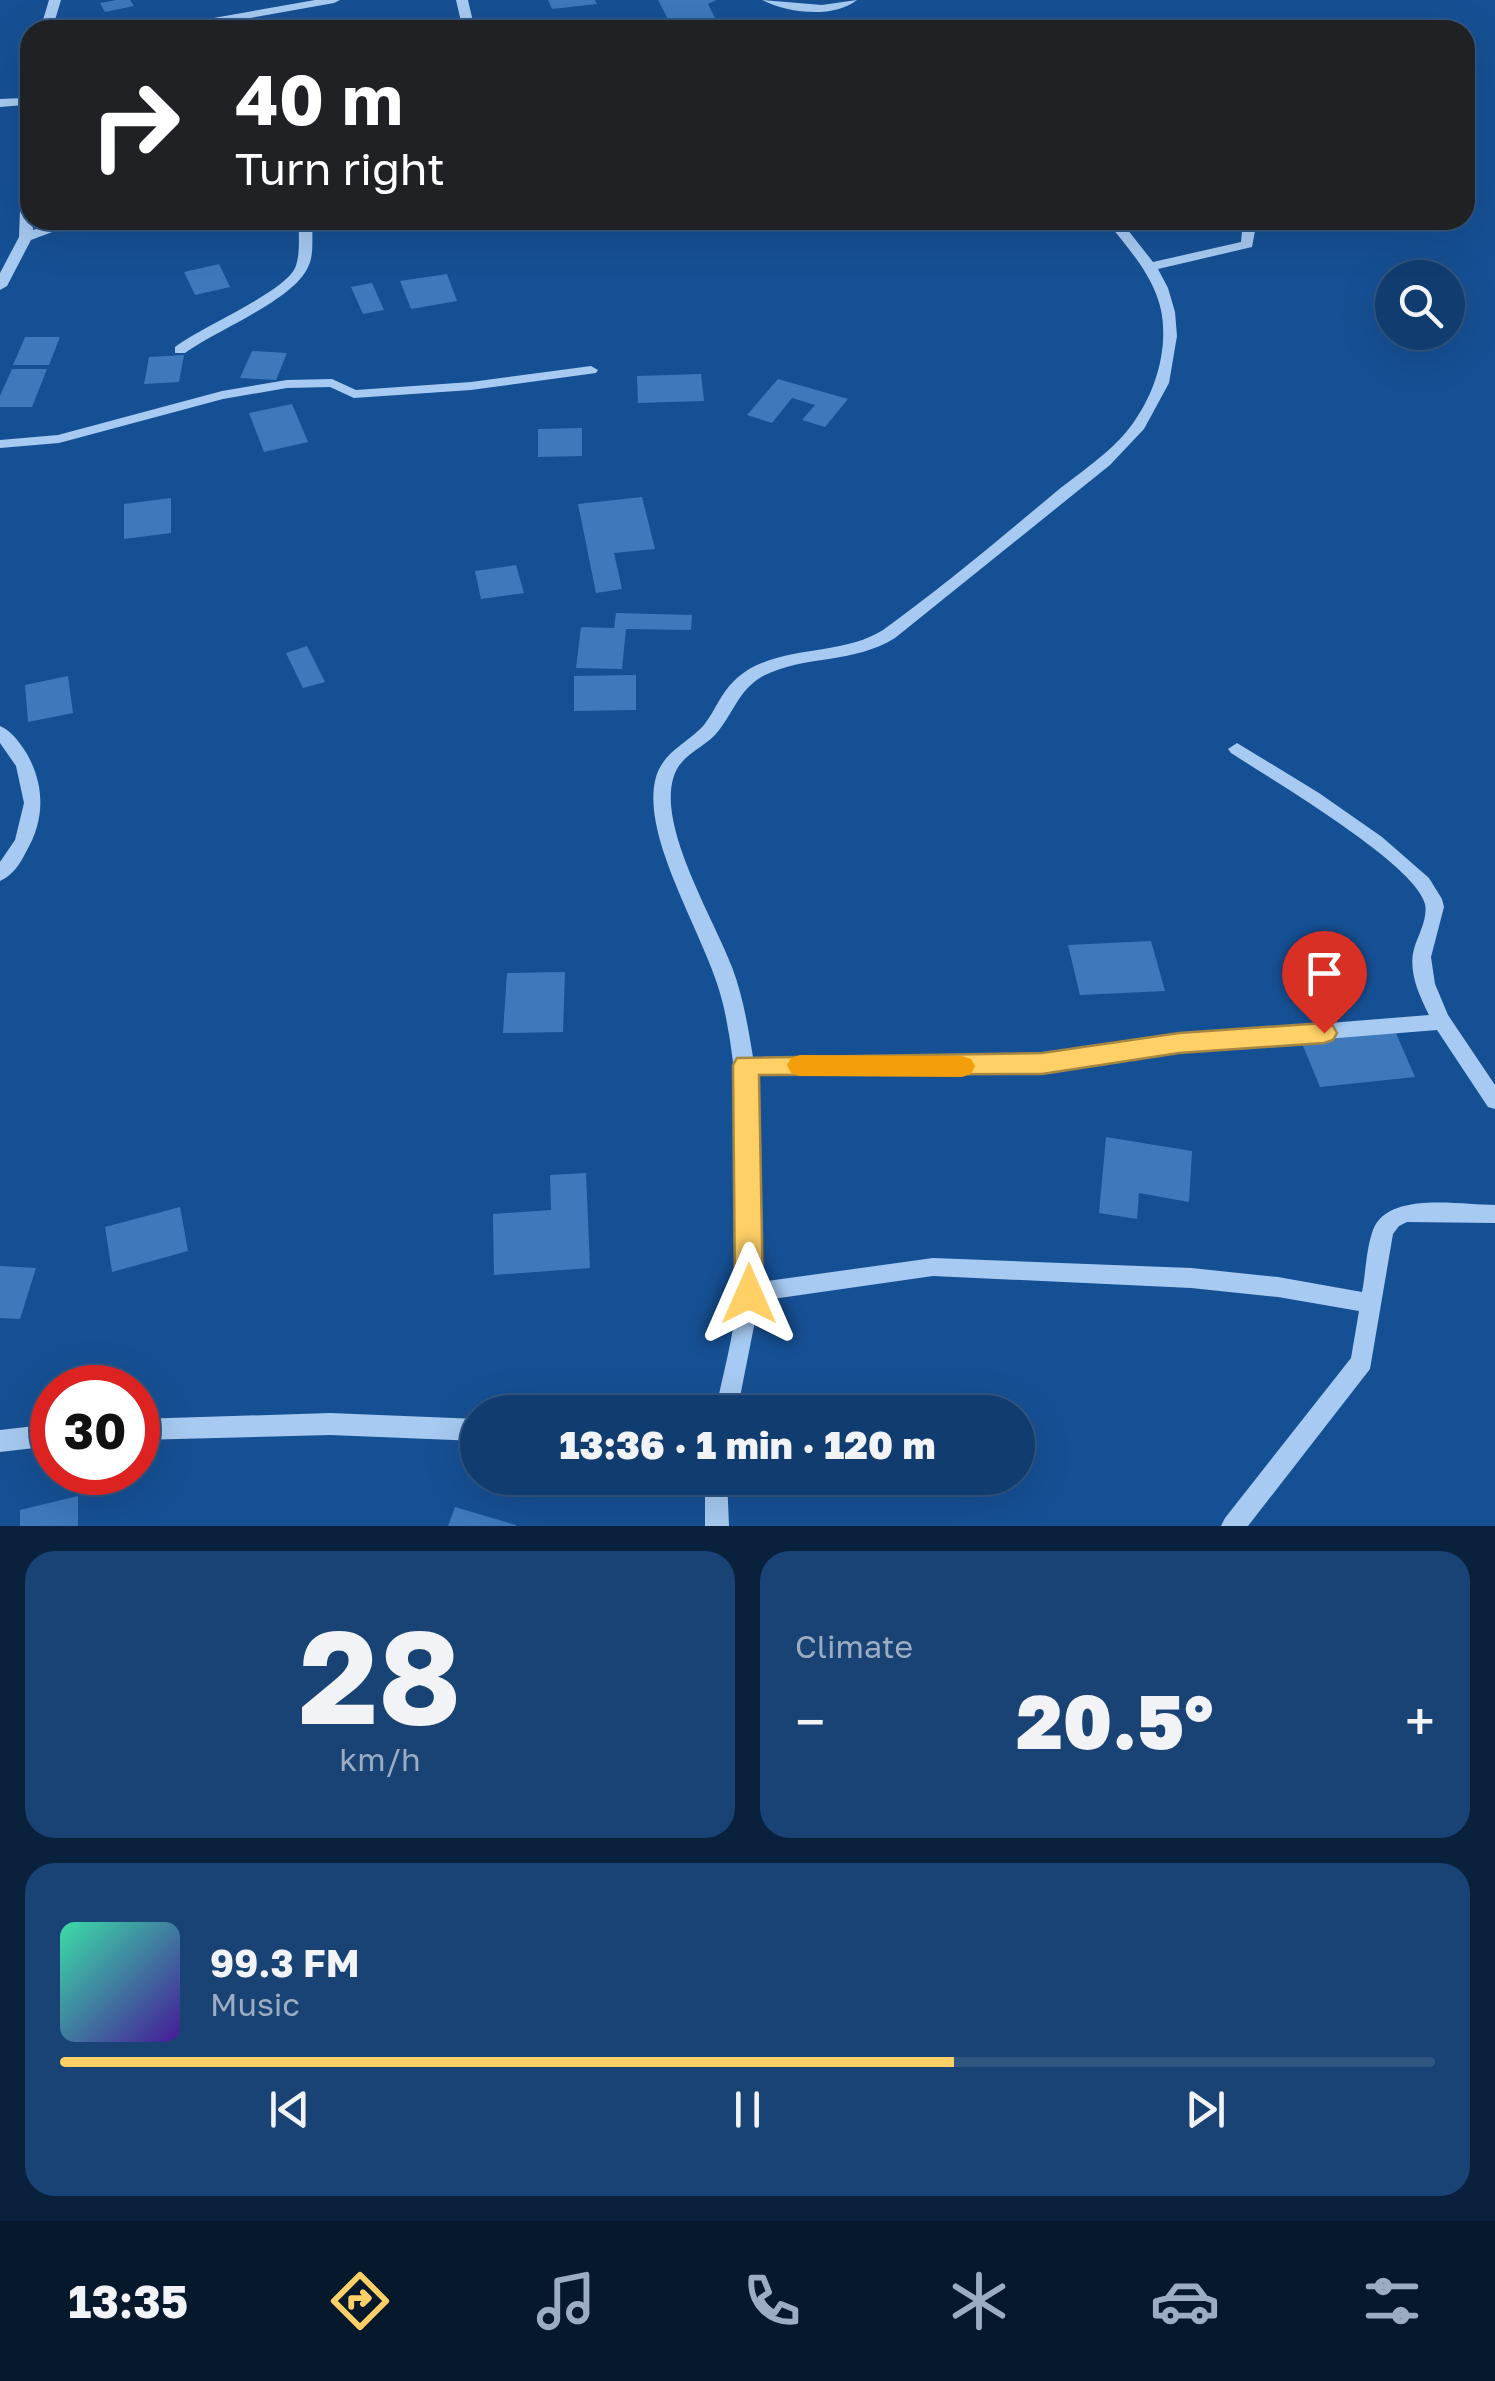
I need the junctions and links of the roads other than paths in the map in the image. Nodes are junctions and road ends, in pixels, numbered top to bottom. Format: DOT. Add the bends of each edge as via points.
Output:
graph roads {
  1 [pos="334,0"];
  2 [pos="768,0"];
  3 [pos="851,0"];
  4 [pos="220,20"];
  5 [pos="26,230"];
  6 [pos="47,230"];
  7 [pos="305,230"];
  8 [pos="1121,230"];
  9 [pos="1249,230"];
  10 [pos="26,237"];
  11 [pos="1149,266"];
  12 [pos="0,286"];
  13 [pos="180,350"];
  14 [pos="591,370"];
  15 [pos="0,444"];
  16 [pos="0,732"];
  17 [pos="1237,749"];
  18 [pos="0,874"];
  19 [pos="1444,1022"];
  20 [pos="746,1065"];
  21 [pos="1495,1101"];
  22 [pos="1495,1214"];
  23 [pos="749,1294"];
  24 [pos="1370,1303"];
  25 [pos="729,1395"];
  26 [pos="160,1429"];
  27 [pos="460,1429"];
  28 [pos="30,1438"];
  29 [pos="0,1441"];
  30 [pos="715,1495"];
  31 [pos="717,1526"];
  32 [pos="1233,1526"];
  1 -- 4 [label="street"];
  2 -- 3 [label="street" via="820,9"];
  5 -- 10 [label="street"];
  6 -- 10 [label="street"];
  7 -- 13 [label="street" via="302,268 291,285"];
  8 -- 11 [label="street"];
  9 -- 11 [label="street" via="1247,244 1239,248"];
  10 -- 12 [label="street"];
  11 -- 20 [label="street" via="1170,313 1170,348 1150,411 1133,434 1016,538 879,641 844,656 770,667 743,681 708,731 673,760 665,776 666,824 736,1006"];
  14 -- 15 [label="street" via="354,394 332,383 287,384 59,440"];
  16 -- 18 [label="street" via="26,763 35,806 28,838"];
  17 -- 19 [label="street" via="1420,879 1434,900 1422,967"];
  19 -- 20 [label="street" via="1179,1043 1042,1064"];
  19 -- 21 [label="street"];
  20 -- 23 [label="street"];
  22 -- 24 [label="street" via="1404,1213 1391,1220"];
  23 -- 24 [label="street" via="933,1267 1191,1278"];
  23 -- 25 [label="street"];
  24 -- 32 [label="street" via="1362,1362"];
  26 -- 27 [label="street" via="330,1424"];
  28 -- 29 [label="street"];
  30 -- 31 [label="street"];
}
